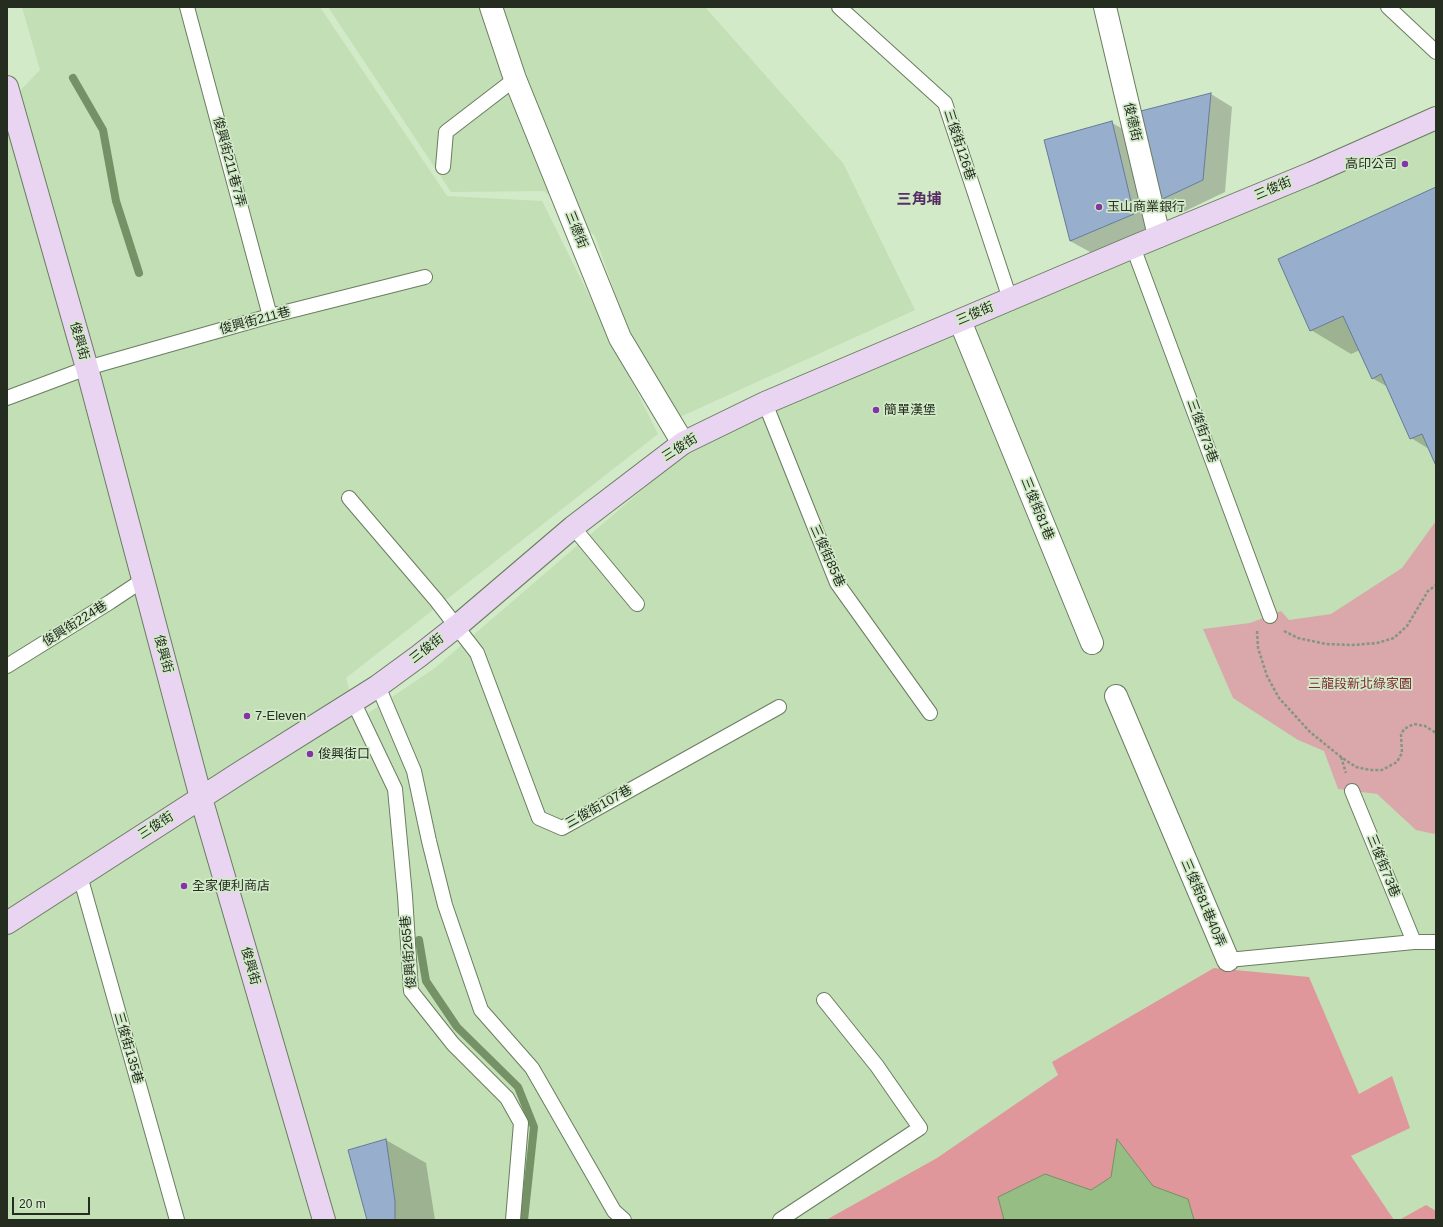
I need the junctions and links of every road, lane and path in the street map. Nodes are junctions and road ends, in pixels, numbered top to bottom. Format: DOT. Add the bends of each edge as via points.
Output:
graph roads {
  1 [pos="187,7"];
  2 [pos="491,7"];
  3 [pos="839,7"];
  4 [pos="1105,7"];
  5 [pos="1388,7"];
  6 [pos="1436,52"];
  7 [pos="515,79"];
  8 [pos="7,87"];
  9 [pos="1436,118"];
  10 [pos="443,167"];
  11 [pos="1159,236"];
  12 [pos="1133,247"];
  13 [pos="425,277"];
  14 [pos="1010,299"];
  15 [pos="270,316"];
  16 [pos="960,321"];
  17 [pos="87,368"];
  18 [pos="7,398"];
  19 [pos="765,403"];
  20 [pos="682,443"];
  21 [pos="349,498"];
  22 [pos="573,527"];
  23 [pos="143,580"];
  24 [pos="1436,585"];
  25 [pos="636,604"];
  26 [pos="1270,616"];
  27 [pos="456,626"];
  28 [pos="1280,628"];
  29 [pos="1262,629"];
  30 [pos="1092,643"];
  31 [pos="7,666"];
  32 [pos="378,686"];
  33 [pos="1116,696"];
  34 [pos="354,702"];
  35 [pos="779,707"];
  36 [pos="930,713"];
  37 [pos="1436,733"];
  38 [pos="1352,791"];
  39 [pos="201,798"];
  40 [pos="80,876"];
  41 [pos="7,923"];
  42 [pos="1414,942"];
  43 [pos="1436,942"];
  44 [pos="1228,960"];
  45 [pos="824,1000"];
  46 [pos="177,1220"];
  47 [pos="324,1220"];
  48 [pos="513,1220"];
  49 [pos="624,1220"];
  50 [pos="780,1220"];
  1 -- 15 [label="lane, 俊興街211巷7弄"];
  2 -- 7 [label="street, 三德街"];
  3 -- 14 [label="lane, 三俊街126巷" via="945,103"];
  4 -- 11 [label="street, 俊德街"];
  5 -- 6 [label="lane"];
  7 -- 10 [label="lane" via="446,132"];
  7 -- 20 [label="street, 三德街" via="620,338"];
  8 -- 17 [label="street, 俊興街"];
  9 -- 11 [label="street, 三俊街"];
  11 -- 12 [label="street, 三俊街"];
  12 -- 14 [label="street, 三俊街"];
  12 -- 26 [label="lane, 三俊街73巷"];
  13 -- 15 [label="lane, 俊興街211巷"];
  14 -- 16 [label="street, 三俊街"];
  15 -- 17 [label="lane, 俊興街211巷"];
  16 -- 19 [label="street, 三俊街"];
  16 -- 30 [label="street, 三俊街81巷"];
  17 -- 18 [label="lane, 俊興街211巷"];
  17 -- 23 [label="street, 俊興街"];
  19 -- 20 [label="street, 三俊街"];
  19 -- 36 [label="lane, 三俊街85巷" via="837,583"];
  20 -- 22 [label="street, 三俊街"];
  21 -- 27 [label="lane"];
  22 -- 25 [label="lane"];
  22 -- 27 [label="street, 三俊街"];
  23 -- 31 [label="lane, 俊興街224巷"];
  23 -- 39 [label="street, 俊興街"];
  24 -- 28 [label="path" via="1428,591 1407,626 1394,638 1377,643 1326,644 1298,638"];
  27 -- 32 [label="street, 三俊街"];
  27 -- 35 [label="lane, 三俊街107巷" via="477,652 539,818 562,828"];
  29 -- 37 [label="path" via="1257,631 1258,648 1266,676 1279,698 1310,732 1356,766 1382,770 1397,762 1402,753 1401,735 1404,729 1414,724 1425,726"];
  32 -- 34 [label="street, 三俊街"];
  32 -- 49 [label="lane" via="414,771 445,905 481,1010 532,1068 614,1211"];
  33 -- 44 [label="street, 三俊街81巷40弄"];
  34 -- 39 [label="street, 三俊街"];
  34 -- 48 [label="lane, 俊興街265巷" via="395,789 405,896 410,991 453,1044 507,1098 521,1123"];
  38 -- 42 [label="lane, 三俊街73巷"];
  39 -- 40 [label="street, 三俊街"];
  39 -- 47 [label="street, 俊興街"];
  40 -- 41 [label="street, 三俊街"];
  40 -- 46 [label="lane, 三俊街135巷"];
  42 -- 43 [label="lane, 三俊街81巷40弄"];
  42 -- 44 [label="lane, 三俊街81巷40弄"];
  45 -- 50 [label="lane" via="877,1066 920,1128"];
}
